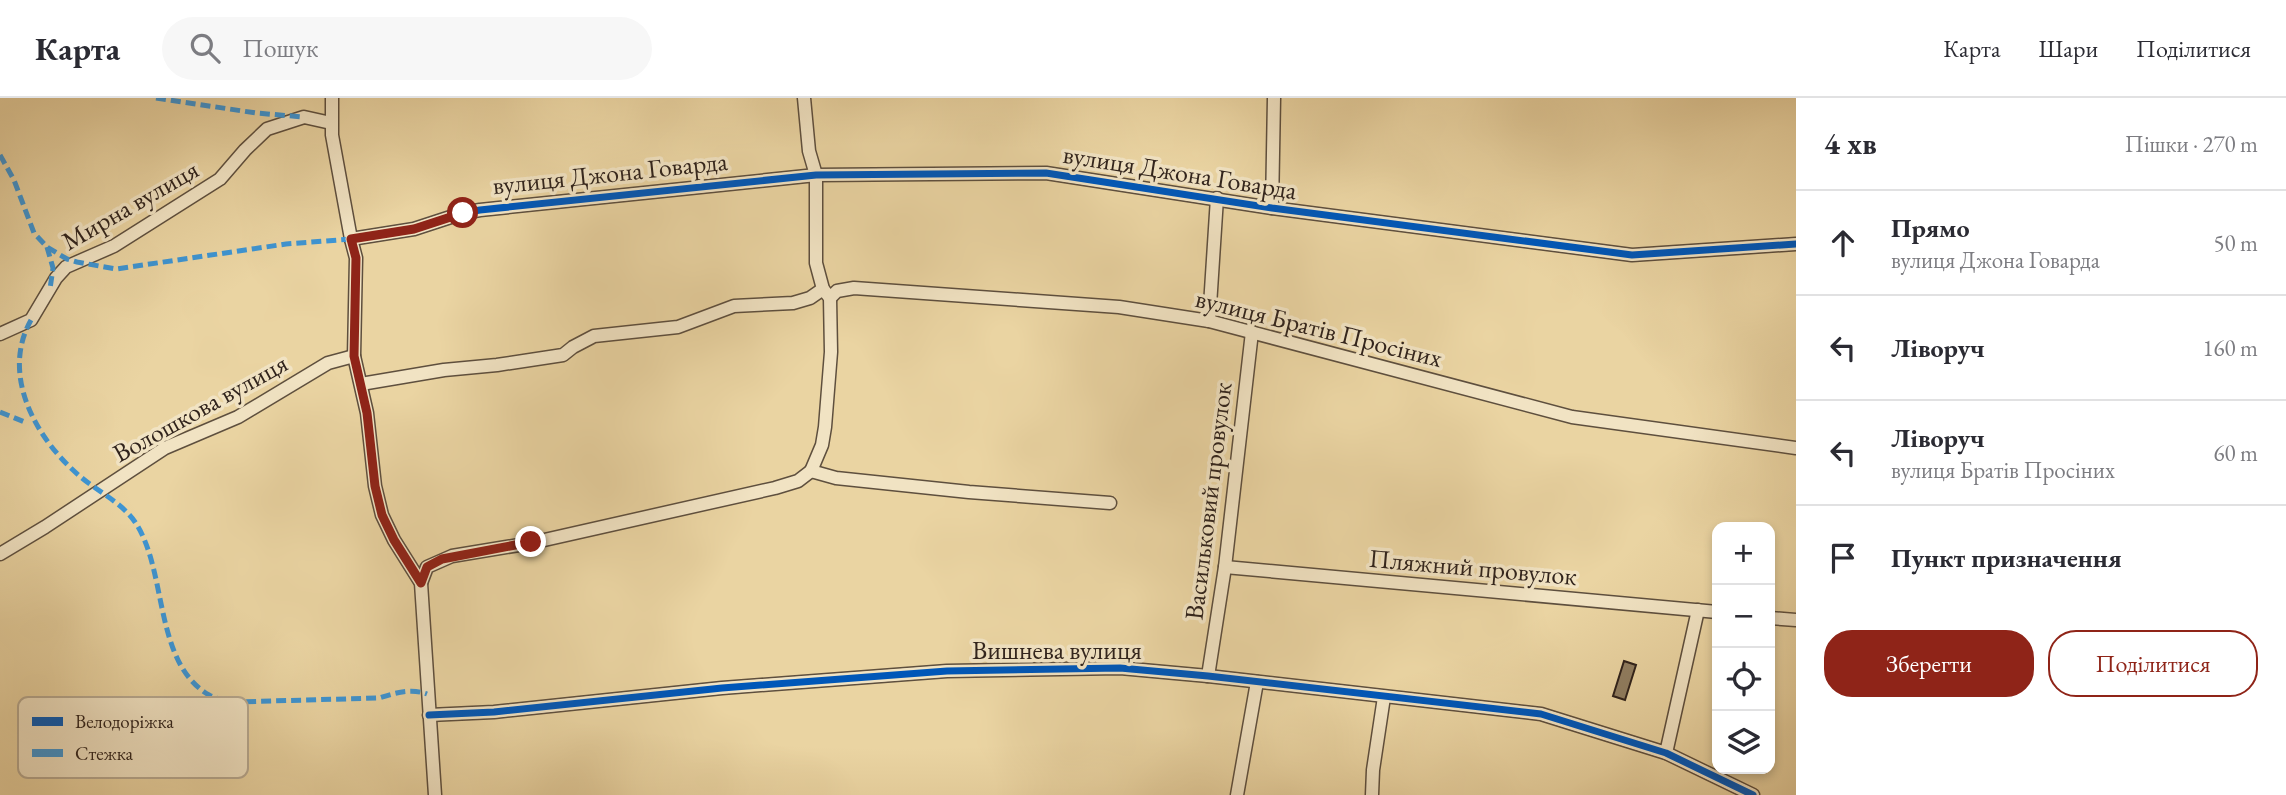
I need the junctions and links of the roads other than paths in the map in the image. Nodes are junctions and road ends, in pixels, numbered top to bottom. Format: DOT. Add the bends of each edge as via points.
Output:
graph roads {
  1 [pos="332,98"];
  2 [pos="804,98"];
  3 [pos="1274,98"];
  4 [pos="331,122"];
  5 [pos="816,175"];
  6 [pos="1217,198"];
  7 [pos="1272,208"];
  8 [pos="351,239"];
  9 [pos="1796,244"];
  10 [pos="826,294"];
  11 [pos="1209,321"];
  12 [pos="1252,332"];
  13 [pos="0,334"];
  14 [pos="354,356"];
  15 [pos="360,384"];
  16 [pos="1796,449"];
  17 [pos="811,471"];
  18 [pos="1110,503"];
  19 [pos="0,554"];
  20 [pos="1224,566"];
  21 [pos="421,583"];
  22 [pos="1698,610"];
  23 [pos="1712,611"];
  24 [pos="1775,618"];
  25 [pos="1796,620"];
  26 [pos="1208,676"];
  27 [pos="1257,682"];
  28 [pos="1384,697"];
  29 [pos="429,715"];
  30 [pos="1666,753"];
  31 [pos="435,795"];
  32 [pos="1237,795"];
  33 [pos="1372,795"];
  34 [pos="1753,795"];
  1 -- 4 [label="street"];
  2 -- 5 [label="street"];
  3 -- 7 [label="street"];
  4 -- 8 [label="street"];
  4 -- 13 [label="street, Мирна вулиця" via="304,117 267,129 220,179 114,246 66,267 31,320"];
  5 -- 6 [label="street, вулиця Джона Говарда" via="1046,173"];
  5 -- 8 [label="street, вулиця Джона Говарда" via="480,210 414,229"];
  5 -- 10 [label="street" via="816,264"];
  6 -- 7 [label="street, вулиця Джона Говарда"];
  6 -- 11 [label="street"];
  7 -- 9 [label="street, вулиця Джона Говарда" via="1632,255"];
  8 -- 14 [label="street" via="356,258"];
  10 -- 11 [label="street, вулиця Братів Просіних" via="854,288 1119,307"];
  10 -- 15 [label="street, вулиця Братів Просіних" via="793,303 734,306 678,327 594,337 564,355"];
  10 -- 17 [label="street" via="829,402"];
  11 -- 12 [label="street, вулиця Братів Просіних"];
  12 -- 16 [label="street, вулиця Братів Просіних" via="1572,417"];
  12 -- 20 [label="street, Васильковий провулок"];
  14 -- 15 [label="street"];
  14 -- 19 [label="street, Волошкова вулиця" via="328,363 238,417 165,448"];
  15 -- 21 [label="street" via="382,515"];
  17 -- 18 [label="street" via="836,478"];
  17 -- 21 [label="street" via="775,488 452,556 427,567"];
  20 -- 22 [label="street, Пляжний провулок"];
  20 -- 26 [label="street, Васильковий провулок"];
  21 -- 29 [label="street"];
  22 -- 23 [label="street, Пляжний провулок"];
  22 -- 30 [label="street"];
  24 -- 25 [label="street"];
  26 -- 27 [label="street, Вишнева вулиця"];
  26 -- 29 [label="street, Вишнева вулиця" via="1120,668 947,671"];
  27 -- 28 [label="street, Вишнева вулиця"];
  27 -- 32 [label="street"];
  28 -- 30 [label="street, Вишнева вулиця" via="1541,714"];
  28 -- 33 [label="street"];
  29 -- 31 [label="street"];
  30 -- 34 [label="street, Вишнева вулиця"];
}
